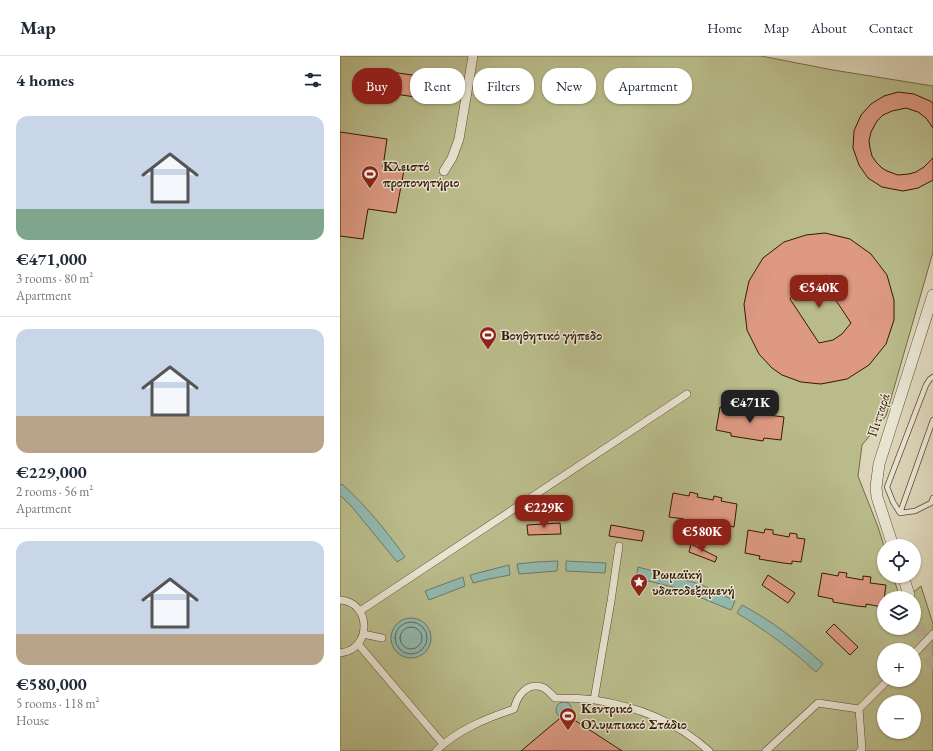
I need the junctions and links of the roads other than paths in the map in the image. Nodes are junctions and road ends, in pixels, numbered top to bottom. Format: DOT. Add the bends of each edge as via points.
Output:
graph roads {
  1 [pos="473,56"];
  2 [pos="444,171"];
  3 [pos="933,295"];
  4 [pos="933,377"];
  5 [pos="687,394"];
  6 [pos="933,420"];
  7 [pos="933,498"];
  8 [pos="900,513"];
  9 [pos="891,539"];
  10 [pos="619,546"];
  11 [pos="340,600"];
  12 [pos="360,611"];
  13 [pos="363,634"];
  14 [pos="933,634"];
  15 [pos="382,638"];
  16 [pos="358,644"];
  17 [pos="921,647"];
  18 [pos="340,653"];
  19 [pos="881,687"];
  20 [pos="594,700"];
  21 [pos="859,709"];
  22 [pos="443,744"];
  23 [pos="436,751"];
  24 [pos="709,751"];
  25 [pos="766,751"];
  26 [pos="860,751"];
  1 -- 2 [label="street" via="459,139"];
  3 -- 9 [label="street, Πιτταρά" via="879,464 877,497"];
  4 -- 8 [label="lane" via="926,385 887,487"];
  5 -- 12 [label="street"];
  6 -- 8 [label="lane"];
  7 -- 8 [label="lane" via="932,503 915,511"];
  10 -- 20 [label="street"];
  11 -- 12 [label="street" via="353,604"];
  12 -- 13 [label="street" via="365,627"];
  13 -- 15 [label="street"];
  13 -- 16 [label="street"];
  14 -- 17 [label="street"];
  16 -- 18 [label="street" via="351,650"];
  16 -- 22 [label="street"];
  19 -- 21 [label="street"];
  20 -- 22 [label="street" via="555,698 542,687 531,687 520,694 514,709 472,726"];
  20 -- 24 [label="street" via="638,710 662,719"];
  21 -- 25 [label="street" via="818,704"];
  21 -- 26 [label="street" via="862,749"];
  22 -- 23 [label="street"];
}
